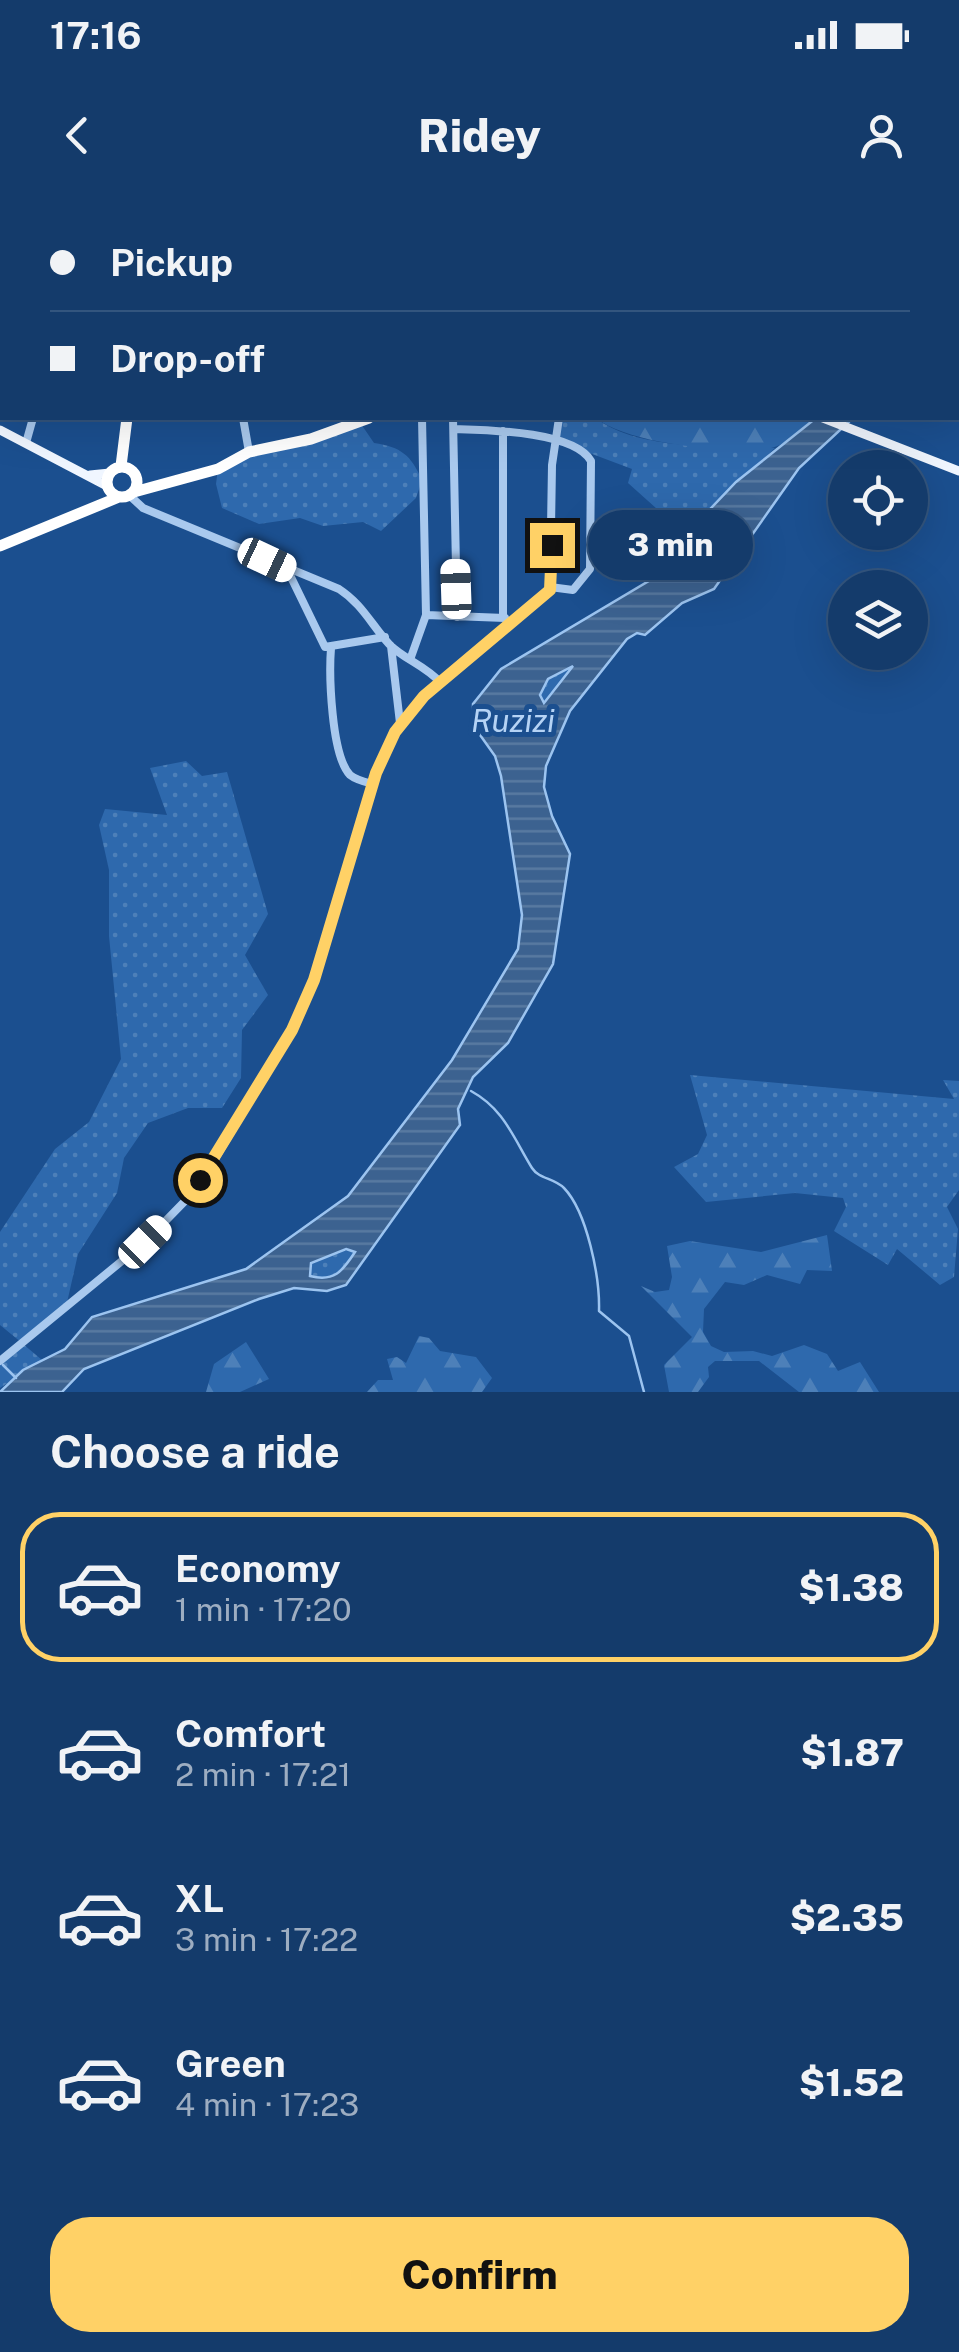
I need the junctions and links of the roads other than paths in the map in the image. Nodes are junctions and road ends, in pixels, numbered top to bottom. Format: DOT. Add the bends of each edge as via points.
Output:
graph roads {
  1 [pos="32,420"];
  2 [pos="127,420"];
  3 [pos="244,420"];
  4 [pos="364,420"];
  5 [pos="422,420"];
  6 [pos="453,420"];
  7 [pos="558,420"];
  8 [pos="828,420"];
  9 [pos="455,429"];
  10 [pos="0,430"];
  11 [pos="503,431"];
  12 [pos="554,440"];
  13 [pos="26,443"];
  14 [pos="249,452"];
  15 [pos="959,471"];
  16 [pos="121,474"];
  17 [pos="162,484"];
  18 [pos="127,494"];
  19 [pos="0,546"];
  20 [pos="287,570"];
  21 [pos="550,586"];
  22 [pos="426,615"];
  23 [pos="457,617"];
  24 [pos="503,617"];
  25 [pos="514,623"];
  26 [pos="385,637"];
  27 [pos="391,646"];
  28 [pos="332,648"];
  29 [pos="411,657"];
  30 [pos="442,683"];
  31 [pos="400,723"];
  32 [pos="373,784"];
  33 [pos="0,1361"];
  1 -- 13 [label="street"];
  2 -- 16 [label="highway"];
  3 -- 14 [label="street"];
  4 -- 14 [label="highway"];
  5 -- 22 [label="street"];
  6 -- 9 [label="street"];
  7 -- 12 [label="street"];
  8 -- 15 [label="main road"];
  9 -- 11 [label="street"];
  9 -- 23 [label="street"];
  10 -- 13 [label="main road"];
  11 -- 12 [label="street"];
  11 -- 24 [label="street"];
  12 -- 21 [label="street"];
  12 -- 21 [label="street" via="591,461 590,569 573,590"];
  13 -- 16 [label="main road" via="87,475"];
  14 -- 17 [label="highway" via="218,469"];
  16 -- 17 [label="highway"];
  16 -- 18 [label="highway"];
  16 -- 18 [label="highway"];
  17 -- 18 [label="highway"];
  18 -- 19 [label="highway"];
  18 -- 20 [label="street" via="142,508"];
  20 -- 26 [label="street" via="354,599"];
  20 -- 28 [label="street" via="322,644"];
  21 -- 25 [label="street"];
  22 -- 23 [label="street"];
  22 -- 29 [label="street"];
  23 -- 24 [label="street"];
  24 -- 25 [label="street"];
  25 -- 30 [label="street"];
  26 -- 27 [label="street"];
  26 -- 28 [label="street"];
  27 -- 29 [label="street"];
  27 -- 31 [label="street"];
  28 -- 32 [label="street" via="329,681 341,757 351,775"];
  29 -- 30 [label="street"];
  30 -- 31 [label="street"];
  31 -- 32 [label="street"];
  32 -- 33 [label="street" via="314,980 215,1159 145,1242"];
}
